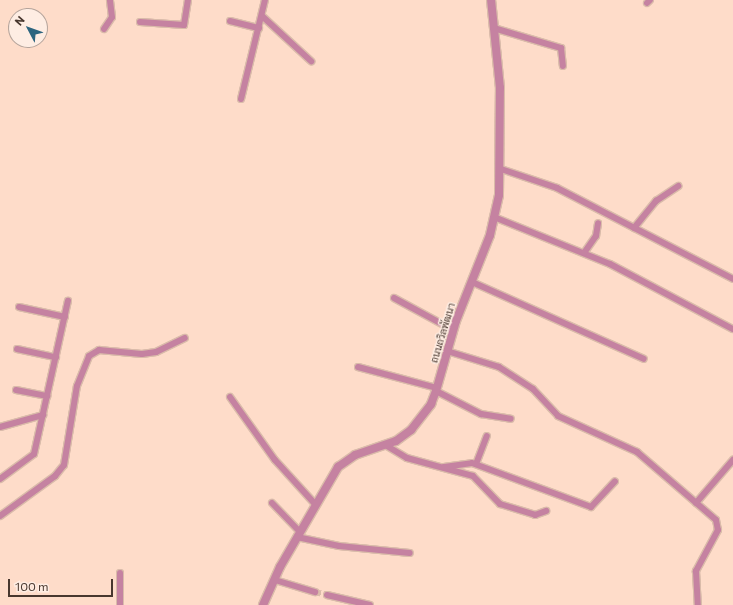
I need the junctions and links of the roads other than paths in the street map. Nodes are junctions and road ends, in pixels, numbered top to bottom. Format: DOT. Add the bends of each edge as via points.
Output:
graph roads {
  1 [pos="110,0"];
  2 [pos="188,0"];
  3 [pos="265,0"];
  4 [pos="491,0"];
  5 [pos="262,16"];
  6 [pos="140,22"];
  7 [pos="230,22"];
  8 [pos="259,28"];
  9 [pos="104,29"];
  10 [pos="497,29"];
  11 [pos="311,61"];
  12 [pos="563,66"];
  13 [pos="241,99"];
  14 [pos="501,169"];
  15 [pos="678,186"];
  16 [pos="494,217"];
  17 [pos="598,223"];
  18 [pos="634,228"];
  19 [pos="584,253"];
  20 [pos="733,279"];
  21 [pos="472,282"];
  22 [pos="394,298"];
  23 [pos="68,301"];
  24 [pos="19,307"];
  25 [pos="65,317"];
  26 [pos="733,329"];
  27 [pos="453,330"];
  28 [pos="185,338"];
  29 [pos="17,349"];
  30 [pos="447,351"];
  31 [pos="56,357"];
  32 [pos="644,359"];
  33 [pos="358,367"];
  34 [pos="437,389"];
  35 [pos="16,390"];
  36 [pos="47,396"];
  37 [pos="230,397"];
  38 [pos="43,415"];
  39 [pos="511,419"];
  40 [pos="0,427"];
  41 [pos="487,436"];
  42 [pos="387,446"];
  43 [pos="733,460"];
  44 [pos="476,464"];
  45 [pos="444,467"];
  46 [pos="3,474"];
  47 [pos="0,479"];
  48 [pos="615,481"];
  49 [pos="272,503"];
  50 [pos="696,503"];
  51 [pos="316,505"];
  52 [pos="546,511"];
  53 [pos="0,516"];
  54 [pos="299,534"];
  55 [pos="410,553"];
  56 [pos="120,573"];
  57 [pos="275,580"];
  58 [pos="316,592"];
  59 [pos="327,595"];
  60 [pos="120,605"];
  61 [pos="263,605"];
  62 [pos="370,605"];
  63 [pos="698,605"];
  1 -- 9 [label="street" via="112,18"];
  2 -- 6 [label="street" via="184,25"];
  3 -- 5 [label="street"];
  4 -- 10 [label="street, ถนนถวิลพัฒนา"];
  5 -- 8 [label="street"];
  5 -- 11 [label="street"];
  7 -- 8 [label="street"];
  8 -- 13 [label="street"];
  10 -- 12 [label="street" via="561,48"];
  10 -- 14 [label="street, ถนนถวิลพัฒนา"];
  14 -- 16 [label="street, ถนนถวิลพัฒนา"];
  14 -- 18 [label="street" via="557,188"];
  15 -- 18 [label="street" via="656,201"];
  16 -- 19 [label="street"];
  16 -- 21 [label="street, ถนนถวิลพัฒนา"];
  17 -- 19 [label="street" via="596,236"];
  18 -- 20 [label="street"];
  19 -- 26 [label="street" via="712,315"];
  21 -- 27 [label="street, ถนนถวิลพัฒนา"];
  21 -- 32 [label="street"];
  22 -- 27 [label="street"];
  23 -- 25 [label="street"];
  24 -- 25 [label="street"];
  25 -- 31 [label="street"];
  27 -- 30 [label="street, ถนนถวิลพัฒนา"];
  28 -- 53 [label="street" via="149,353 99,350 89,356 77,386 64,465 55,476"];
  29 -- 31 [label="street"];
  30 -- 34 [label="street, ถนนถวิลพัฒนา"];
  30 -- 50 [label="street" via="499,367 533,389 558,416 637,452"];
  31 -- 36 [label="street"];
  33 -- 34 [label="street"];
  34 -- 39 [label="street" via="481,414"];
  34 -- 42 [label="street, ถนนถวิลพัฒนา" via="431,404 411,430"];
  35 -- 36 [label="street"];
  36 -- 38 [label="street"];
  37 -- 51 [label="street" via="275,460"];
  38 -- 40 [label="street"];
  38 -- 46 [label="street" via="34,454"];
  41 -- 44 [label="street"];
  42 -- 45 [label="street" via="407,458"];
  42 -- 51 [label="street, ถนนถวิลพัฒนา" via="344,461"];
  43 -- 50 [label="street"];
  44 -- 45 [label="street"];
  44 -- 48 [label="street" via="591,507"];
  45 -- 52 [label="street" via="473,476 500,504 535,515"];
  46 -- 47 [label="street"];
  49 -- 54 [label="street"];
  50 -- 63 [label="street" via="718,525 696,571"];
  51 -- 54 [label="street, ถนนถวิลพัฒนา"];
  54 -- 55 [label="street"];
  54 -- 57 [label="street, ถนนถวิลพัฒนา"];
  56 -- 60 [label="street"];
  57 -- 58 [label="street"];
  57 -- 61 [label="street, ถนนถวิลพัฒนา"];
  59 -- 62 [label="street"];
}
